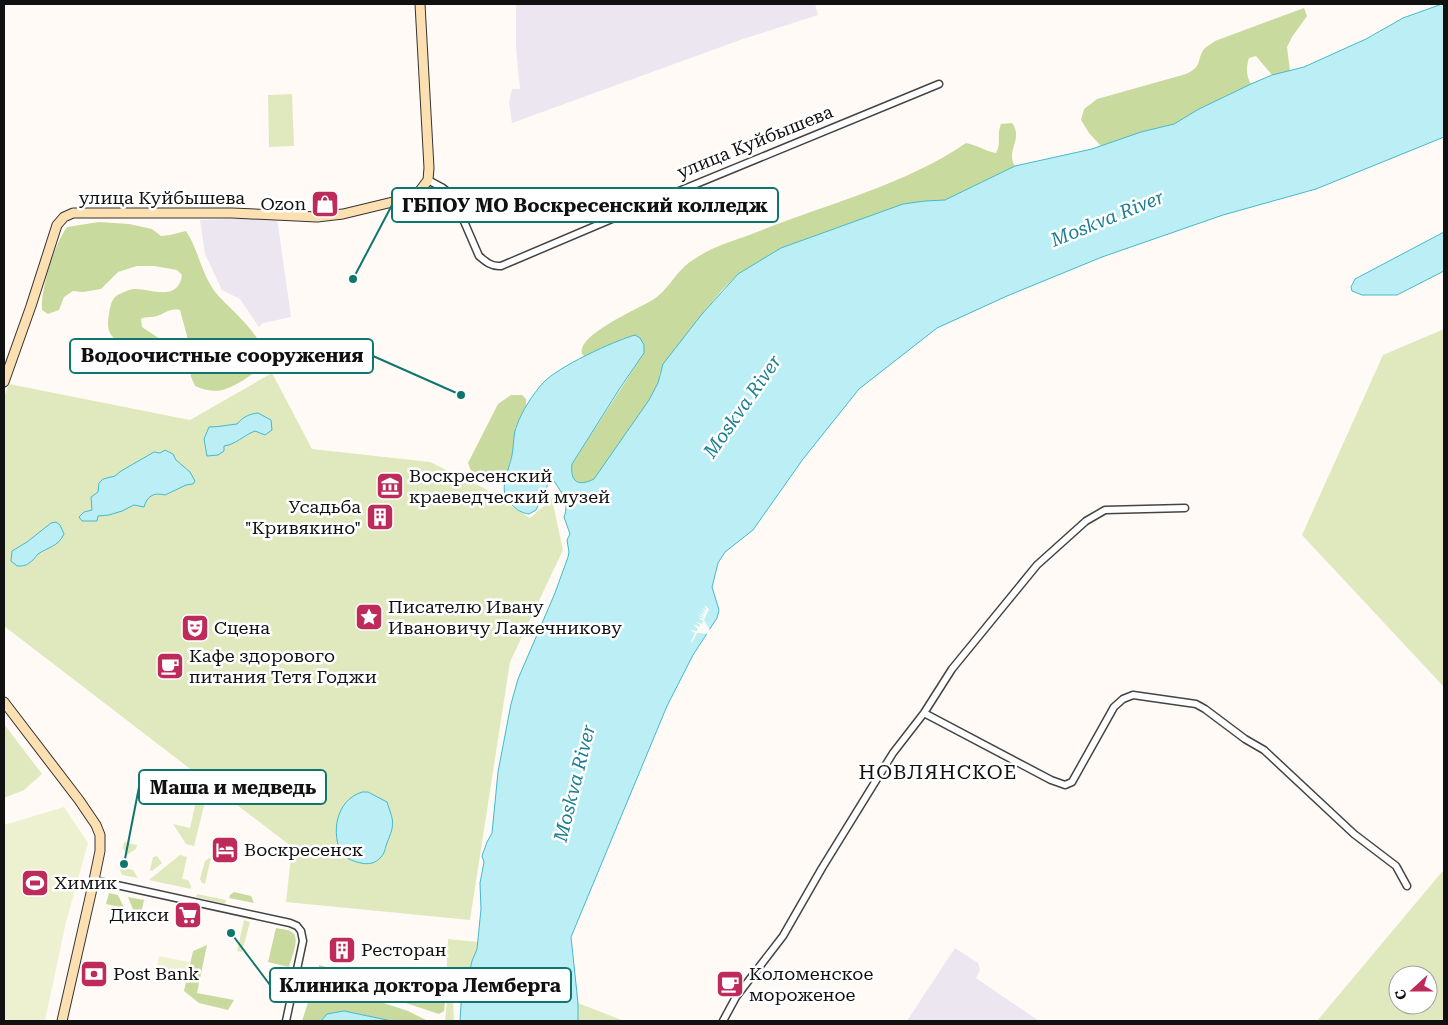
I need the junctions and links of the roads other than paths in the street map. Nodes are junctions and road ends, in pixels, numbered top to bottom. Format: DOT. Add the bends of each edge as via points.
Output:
graph roads {
  1 [pos="420,4"];
  2 [pos="939,84"];
  3 [pos="428,180"];
  4 [pos="4,382"];
  5 [pos="1185,508"];
  6 [pos="4,702"];
  7 [pos="924,713"];
  8 [pos="94,880"];
  9 [pos="1407,886"];
  10 [pos="62,1021"];
  11 [pos="286,1021"];
  12 [pos="723,1021"];
  1 -- 3 [label="street"];
  2 -- 3 [label="street, улица Куйбышева" via="501,266 495,267 479,256 453,196"];
  3 -- 4 [label="street, улица Куйбышева" via="419,192 405,199 317,217 73,212 57,224"];
  5 -- 7 [label="street" via="1105,510 1086,522 1037,565 952,669"];
  6 -- 8 [label="street" via="96,825 100,841"];
  7 -- 9 [label="street" via="1065,785 1072,782 1114,707 1123,699 1133,695 1196,704 1264,750 1354,834 1396,866"];
  7 -- 12 [label="street" via="893,753 783,936 736,997"];
  8 -- 10 [label="street"];
  8 -- 11 [label="street" via="290,923 300,930 303,947"];
}
